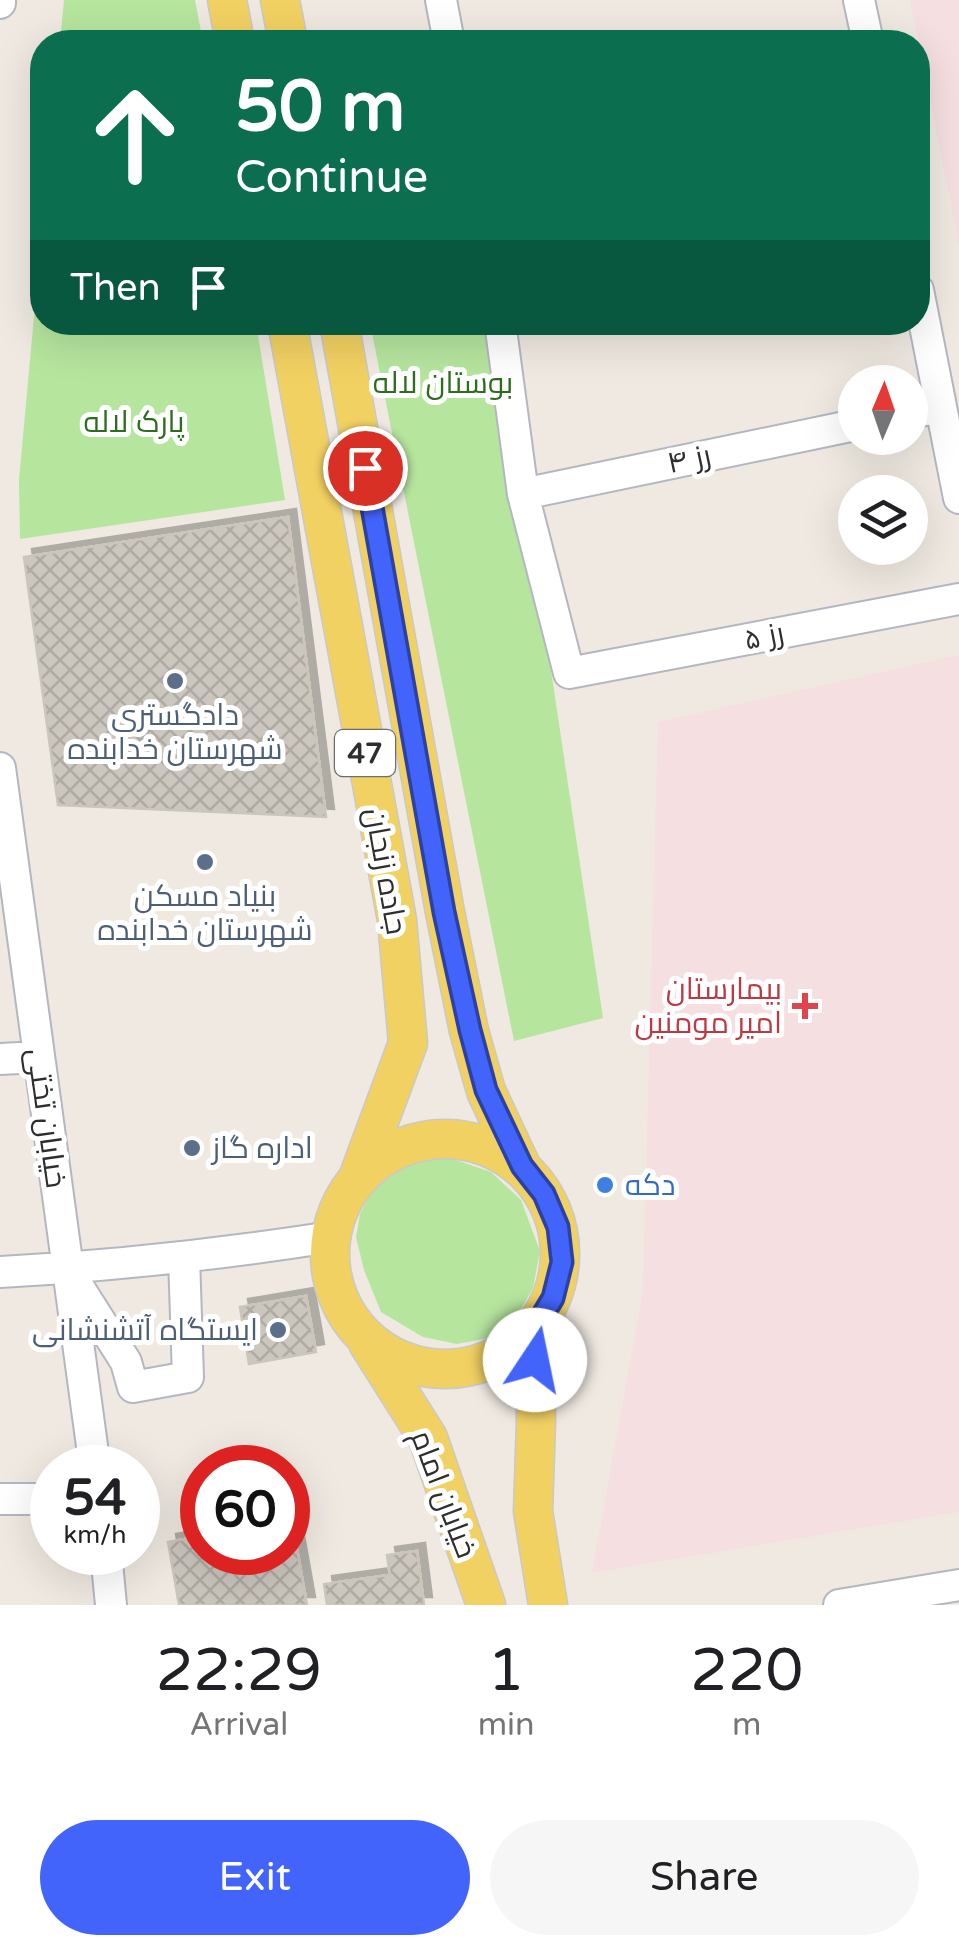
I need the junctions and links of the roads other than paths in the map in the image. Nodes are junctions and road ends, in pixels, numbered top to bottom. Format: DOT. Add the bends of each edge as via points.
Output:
graph roads {
  1 [pos="226,0"];
  2 [pos="280,0"];
  3 [pos="441,0"];
  4 [pos="859,0"];
  5 [pos="232,30"];
  6 [pos="286,30"];
  7 [pos="447,30"];
  8 [pos="865,30"];
  9 [pos="289,335"];
  10 [pos="341,335"];
  11 [pos="502,335"];
  12 [pos="927,335"];
  13 [pos="941,407"];
  14 [pos="928,410"];
  15 [pos="838,428"];
  16 [pos="524,494"];
  17 [pos="959,498"];
  18 [pos="959,599"];
  19 [pos="0,768"];
  20 [pos="38,1057"];
  21 [pos="0,1060"];
  22 [pos="522,1166"];
  23 [pos="358,1178"];
  24 [pos="331,1237"];
  25 [pos="184,1256"];
  26 [pos="68,1268"];
  27 [pos="0,1272"];
  28 [pos="535,1328"];
  29 [pos="364,1336"];
  30 [pos="93,1445"];
  31 [pos="0,1499"];
  32 [pos="30,1499"];
  33 [pos="108,1575"];
  34 [pos="959,1584"];
  35 [pos="111,1605"];
  36 [pos="486,1605"];
  37 [pos="548,1605"];
  38 [pos="839,1605"];
  1 -- 5 [label="main road"];
  2 -- 6 [label="main road"];
  3 -- 7 [label="street"];
  4 -- 8 [label="street"];
  9 -- 23 [label="main road, جاده زنجان / 47" via="397,920 408,1042"];
  10 -- 22 [label="main road, 47" via="466,1014 486,1090"];
  11 -- 16 [label="street"];
  12 -- 13 [label="street"];
  13 -- 14 [label="street"];
  13 -- 17 [label="street"];
  15 -- 16 [label="street, رز ۴"];
  16 -- 18 [label="street, رز ۵" via="569,673"];
  19 -- 20 [label="street, خیابان تختی"];
  20 -- 21 [label="street"];
  20 -- 26 [label="street, خیابان تختی"];
  22 -- 23 [label="main road, 47" via="456,1139 420,1141 386,1155"];
  22 -- 28 [label="main road, 47" via="552,1210 562,1262 553,1298"];
  23 -- 24 [label="main road, 47"];
  24 -- 25 [label="street"];
  24 -- 29 [label="main road, 47" via="331,1273 342,1308"];
  25 -- 26 [label="street"];
  25 -- 26 [label="street" via="188,1376 133,1386 126,1362"];
  26 -- 27 [label="street"];
  26 -- 30 [label="street, خیابان تختی"];
  28 -- 29 [label="main road, 47" via="506,1353 470,1367 432,1369 395,1358"];
  28 -- 37 [label="main road, 47" via="533,1511"];
  29 -- 36 [label="main road, خیابان امام / 47" via="428,1438"];
  31 -- 32 [label="street"];
  33 -- 35 [label="street"];
  34 -- 38 [label="street"];
}
